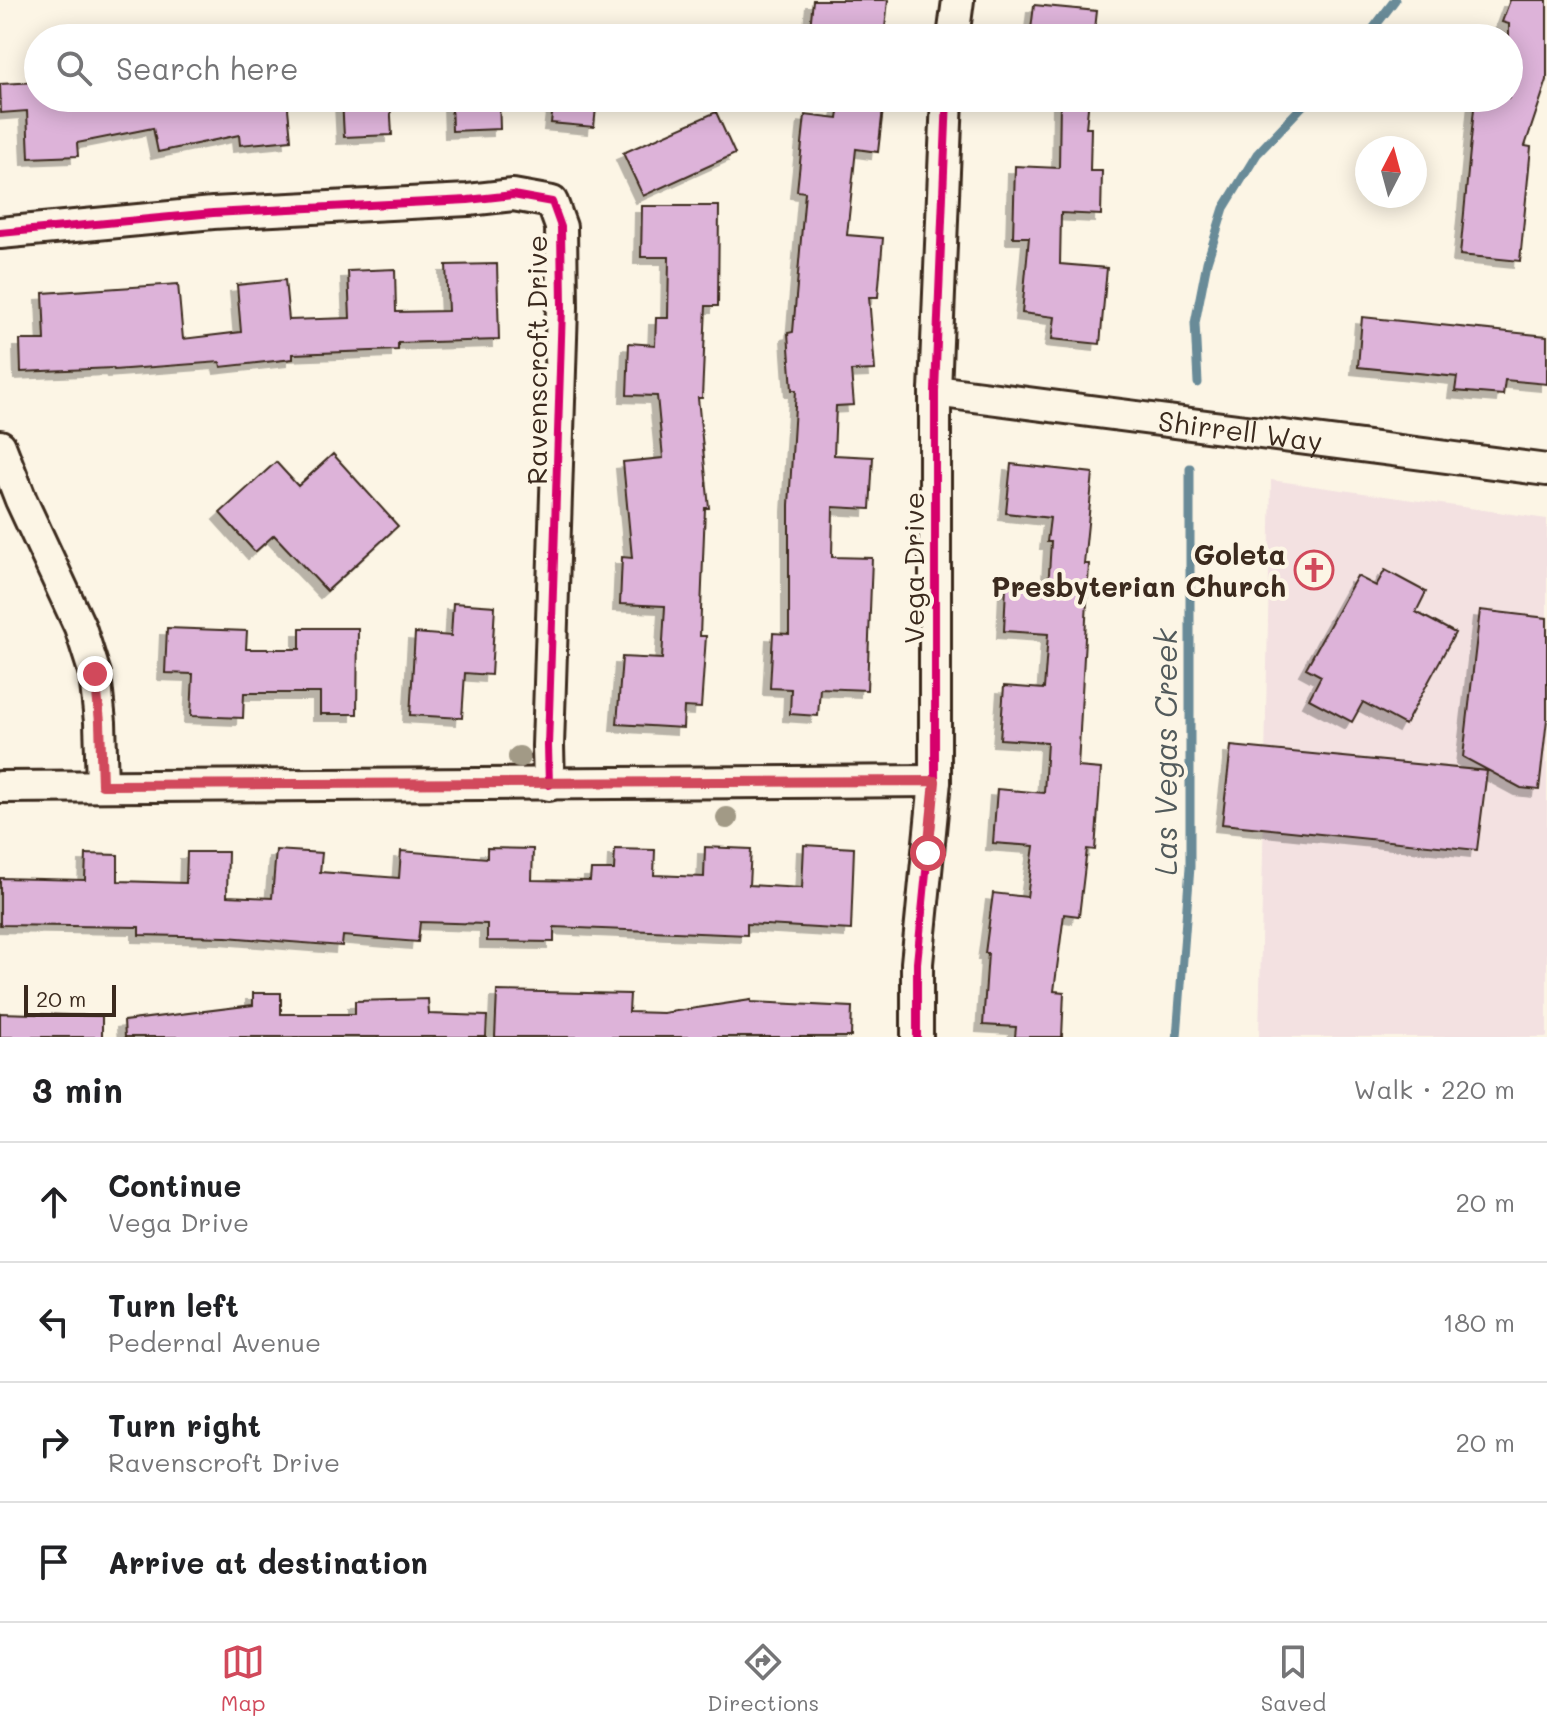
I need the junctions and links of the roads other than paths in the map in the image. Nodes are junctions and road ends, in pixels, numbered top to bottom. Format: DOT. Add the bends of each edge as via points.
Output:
graph roads {
  1 [pos="958,0"];
  2 [pos="955,24"];
  3 [pos="946,112"];
  4 [pos="0,233"];
  5 [pos="935,391"];
  6 [pos="0,446"];
  7 [pos="1547,470"];
  8 [pos="935,781"];
  9 [pos="102,785"];
  10 [pos="549,785"];
  11 [pos="0,787"];
  12 [pos="917,1037"];
  1 -- 2 [label="street"];
  3 -- 5 [label="street, Vega Drive"];
  4 -- 10 [label="street, Ravenscroft Drive" via="213,213 513,195 552,202 561,227 562,307"];
  5 -- 7 [label="street, Shirrell Way"];
  5 -- 8 [label="street, Vega Drive"];
  6 -- 9 [label="street" via="80,627 95,674"];
  8 -- 10 [label="street"];
  8 -- 12 [label="street, Vega Drive" via="917,963"];
  9 -- 10 [label="street"];
  9 -- 11 [label="street"];
}
